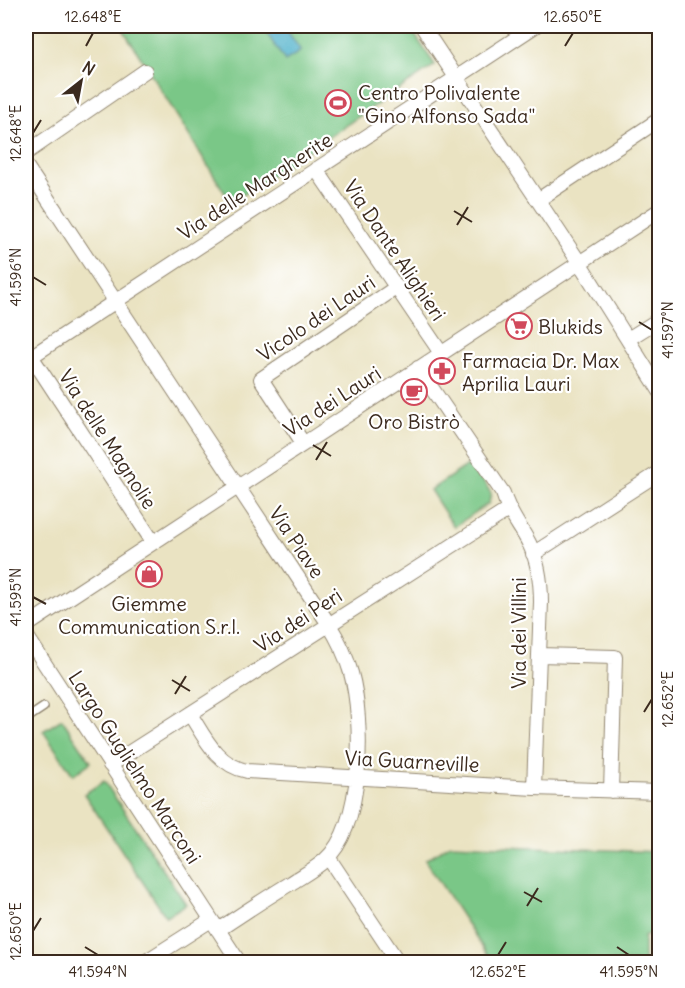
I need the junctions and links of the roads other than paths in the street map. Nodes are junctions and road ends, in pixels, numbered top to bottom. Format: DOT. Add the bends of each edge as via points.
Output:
graph roads {
  1 [pos="422,26"];
  2 [pos="535,26"];
  3 [pos="145,71"];
  4 [pos="456,77"];
  5 [pos="660,119"];
  6 [pos="26,153"];
  7 [pos="26,166"];
  8 [pos="316,169"];
  9 [pos="538,200"];
  10 [pos="660,210"];
  11 [pos="579,262"];
  12 [pos="397,287"];
  13 [pos="116,301"];
  14 [pos="660,319"];
  15 [pos="628,339"];
  16 [pos="441,353"];
  17 [pos="28,358"];
  18 [pos="418,368"];
  19 [pos="660,391"];
  20 [pos="303,443"];
  21 [pos="660,472"];
  22 [pos="237,487"];
  23 [pos="508,510"];
  24 [pos="153,542"];
  25 [pos="533,554"];
  26 [pos="328,623"];
  27 [pos="26,626"];
  28 [pos="26,636"];
  29 [pos="539,655"];
  30 [pos="44,707"];
  31 [pos="190,714"];
  32 [pos="26,719"];
  33 [pos="110,765"];
  34 [pos="357,777"];
  35 [pos="534,788"];
  36 [pos="611,791"];
  37 [pos="660,792"];
  38 [pos="328,857"];
  39 [pos="214,925"];
  40 [pos="146,963"];
  41 [pos="239,963"];
  42 [pos="398,963"];
  1 -- 4 [label="street"];
  2 -- 4 [label="street, Via delle Margherite"];
  3 -- 6 [label="street"];
  4 -- 8 [label="street, Via delle Margherite"];
  4 -- 9 [label="street"];
  5 -- 9 [label="street"];
  7 -- 13 [label="street, Via Piave"];
  8 -- 12 [label="street, Via Dante Alighieri"];
  8 -- 13 [label="street, Via delle Margherite"];
  9 -- 11 [label="street"];
  10 -- 11 [label="street, Via dei Lauri"];
  11 -- 15 [label="street"];
  11 -- 16 [label="street, Via dei Lauri"];
  12 -- 16 [label="street, Via Dante Alighieri"];
  12 -- 20 [label="street, Vicolo dei Lauri" via="261,379"];
  13 -- 17 [label="street, Via delle Margherite"];
  13 -- 22 [label="street, Via Piave"];
  14 -- 15 [label="street"];
  15 -- 19 [label="street"];
  16 -- 18 [label="street, Via dei Lauri"];
  17 -- 24 [label="street, Via delle Magnolie"];
  18 -- 20 [label="street, Via dei Lauri"];
  18 -- 23 [label="street, Via dei Villini" via="503,493"];
  20 -- 22 [label="street, Via dei Lauri"];
  21 -- 25 [label="street"];
  22 -- 24 [label="street, Via dei Lauri"];
  22 -- 26 [label="street, Via Piave"];
  23 -- 25 [label="street, Via dei Villini"];
  23 -- 26 [label="street, Via dei Peri"];
  24 -- 27 [label="street, Via dei Lauri"];
  25 -- 29 [label="street, Via dei Villini" via="540,586"];
  26 -- 31 [label="street, Via dei Peri"];
  26 -- 34 [label="street, Via Piave" via="353,681"];
  28 -- 33 [label="street, Largo Guglielmo Marconi"];
  29 -- 35 [label="street, Via dei Villini"];
  29 -- 36 [label="street" via="615,657"];
  30 -- 32 [label="lane"];
  31 -- 33 [label="street, Via dei Peri"];
  31 -- 34 [label="street, Via Guarneville" via="215,754 238,769"];
  33 -- 39 [label="street, Largo Guglielmo Marconi"];
  34 -- 35 [label="street, Via Guarneville"];
  34 -- 38 [label="street, Via Piave" via="349,823"];
  35 -- 36 [label="street, Via Guarneville"];
  36 -- 37 [label="street, Via Guarneville"];
  38 -- 39 [label="street, Via Piave"];
  38 -- 42 [label="street"];
  39 -- 40 [label="street, Via Piave"];
  39 -- 41 [label="street, Largo Guglielmo Marconi"];
}
